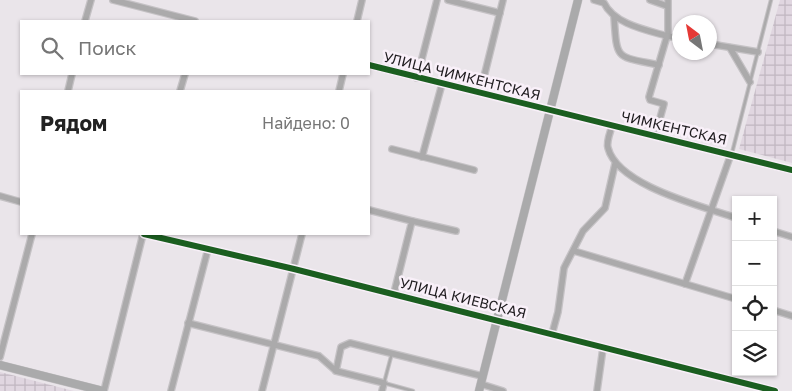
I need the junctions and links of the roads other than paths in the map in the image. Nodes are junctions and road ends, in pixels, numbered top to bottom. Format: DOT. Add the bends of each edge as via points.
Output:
graph roads {
  1 [pos="91,0"];
  2 [pos="113,0"];
  3 [pos="362,0"];
  4 [pos="437,0"];
  5 [pos="448,0"];
  6 [pos="503,0"];
  7 [pos="578,0"];
  8 [pos="594,0"];
  9 [pos="650,0"];
  10 [pos="771,0"];
  11 [pos="606,1"];
  12 [pos="667,3"];
  13 [pos="500,13"];
  14 [pos="614,16"];
  15 [pos="86,20"];
  16 [pos="191,20"];
  17 [pos="357,20"];
  18 [pos="668,36"];
  19 [pos="672,37"];
  20 [pos="717,45"];
  21 [pos="730,48"];
  22 [pos="758,52"];
  23 [pos="370,65"];
  24 [pos="658,65"];
  25 [pos="72,75"];
  26 [pos="185,75"];
  27 [pos="343,75"];
  28 [pos="417,78"];
  29 [pos="750,82"];
  30 [pos="442,84"];
  31 [pos="68,90"];
  32 [pos="180,90"];
  33 [pos="339,90"];
  34 [pos="480,93"];
  35 [pos="550,111"];
  36 [pos="612,126"];
  37 [pos="655,136"];
  38 [pos="392,149"];
  39 [pos="731,154"];
  40 [pos="422,157"];
  41 [pos="615,164"];
  42 [pos="474,170"];
  43 [pos="792,170"];
  44 [pos="0,196"];
  45 [pos="20,202"];
  46 [pos="370,210"];
  47 [pos="711,210"];
  48 [pos="732,217"];
  49 [pos="412,221"];
  50 [pos="456,231"];
  51 [pos="777,232"];
  52 [pos="32,235"];
  53 [pos="144,235"];
  54 [pos="148,235"];
  55 [pos="302,235"];
  56 [pos="792,237"];
  57 [pos="208,249"];
  58 [pos="574,251"];
  59 [pos="294,268"];
  60 [pos="685,284"];
  61 [pos="394,294"];
  62 [pos="732,298"];
  63 [pos="777,311"];
  64 [pos="792,316"];
  65 [pos="497,320"];
  66 [pos="188,323"];
  67 [pos="552,334"];
  68 [pos="274,345"];
  69 [pos="603,348"];
  70 [pos="392,353"];
  71 [pos="0,357"];
  72 [pos="0,365"];
  73 [pos="336,371"];
  74 [pos="384,383"];
  75 [pos="481,384"];
  76 [pos="103,391"];
  77 [pos="171,391"];
  78 [pos="262,391"];
  79 [pos="382,391"];
  80 [pos="412,391"];
  81 [pos="503,391"];
  82 [pos="597,391"];
  83 [pos="775,391"];
  1 -- 15 [label="street"];
  2 -- 16 [label="street"];
  3 -- 17 [label="street"];
  4 -- 28 [label="street"];
  5 -- 13 [label="street"];
  6 -- 13 [label="street"];
  7 -- 35 [label="street"];
  8 -- 11 [label="street"];
  9 -- 12 [label="street"];
  10 -- 22 [label="lane"];
  11 -- 14 [label="street"];
  12 -- 18 [label="street"];
  13 -- 34 [label="street"];
  14 -- 18 [label="street"];
  14 -- 24 [label="street" via="618,53 628,59"];
  18 -- 19 [label="street"];
  18 -- 24 [label="street"];
  20 -- 21 [label="street"];
  21 -- 22 [label="street"];
  21 -- 29 [label="street"];
  22 -- 29 [label="lane"];
  23 -- 28 [label="street, УЛИЦА ЧИМКЕНТСКАЯ"];
  24 -- 37 [label="street" via="649,97 664,104"];
  25 -- 31 [label="street"];
  26 -- 32 [label="street"];
  27 -- 33 [label="street"];
  28 -- 30 [label="street, УЛИЦА ЧИМКЕНТСКАЯ"];
  29 -- 39 [label="lane"];
  30 -- 34 [label="street, УЛИЦА ЧИМКЕНТСКАЯ"];
  30 -- 40 [label="street"];
  34 -- 35 [label="street, УЛИЦА ЧИМКЕНТСКАЯ"];
  35 -- 36 [label="street, ЧИМКЕНТСКАЯ"];
  35 -- 65 [label="street"];
  36 -- 37 [label="street, ЧИМКЕНТСКАЯ"];
  36 -- 41 [label="street" via="607,146"];
  37 -- 39 [label="street, ЧИМКЕНТСКАЯ"];
  38 -- 40 [label="street"];
  39 -- 43 [label="street, ЧИМКЕНТСКАЯ"];
  39 -- 47 [label="street"];
  40 -- 42 [label="street"];
  41 -- 47 [label="street" via="643,184"];
  41 -- 58 [label="street" via="605,208 583,231"];
  44 -- 45 [label="street"];
  46 -- 49 [label="street"];
  47 -- 48 [label="street"];
  47 -- 60 [label="street"];
  49 -- 50 [label="street"];
  49 -- 61 [label="street"];
  51 -- 56 [label="street"];
  52 -- 71 [label="street"];
  53 -- 76 [label="street"];
  54 -- 57 [label="street, УЛИЦА КИЕВСКАЯ"];
  55 -- 59 [label="street"];
  57 -- 59 [label="street, УЛИЦА КИЕВСКАЯ"];
  57 -- 66 [label="street"];
  58 -- 60 [label="street"];
  58 -- 67 [label="street" via="564,268"];
  59 -- 61 [label="street, УЛИЦА КИЕВСКАЯ"];
  59 -- 68 [label="street"];
  60 -- 62 [label="street"];
  61 -- 65 [label="street, УЛИЦА КИЕВСКАЯ"];
  63 -- 64 [label="street"];
  65 -- 67 [label="street, УЛИЦА КИЕВСКАЯ"];
  65 -- 75 [label="street"];
  66 -- 68 [label="street"];
  66 -- 77 [label="street"];
  67 -- 69 [label="street, УЛИЦА КИЕВСКАЯ"];
  68 -- 73 [label="street" via="319,356"];
  68 -- 78 [label="street"];
  69 -- 82 [label="street"];
  69 -- 83 [label="street, УЛИЦА КИЕВСКАЯ"];
  70 -- 73 [label="street" via="346,343"];
  70 -- 74 [label="lane"];
  70 -- 75 [label="street"];
  72 -- 76 [label="street"];
  73 -- 74 [label="street"];
  74 -- 79 [label="street"];
  74 -- 80 [label="lane"];
  75 -- 81 [label="street"];
}
